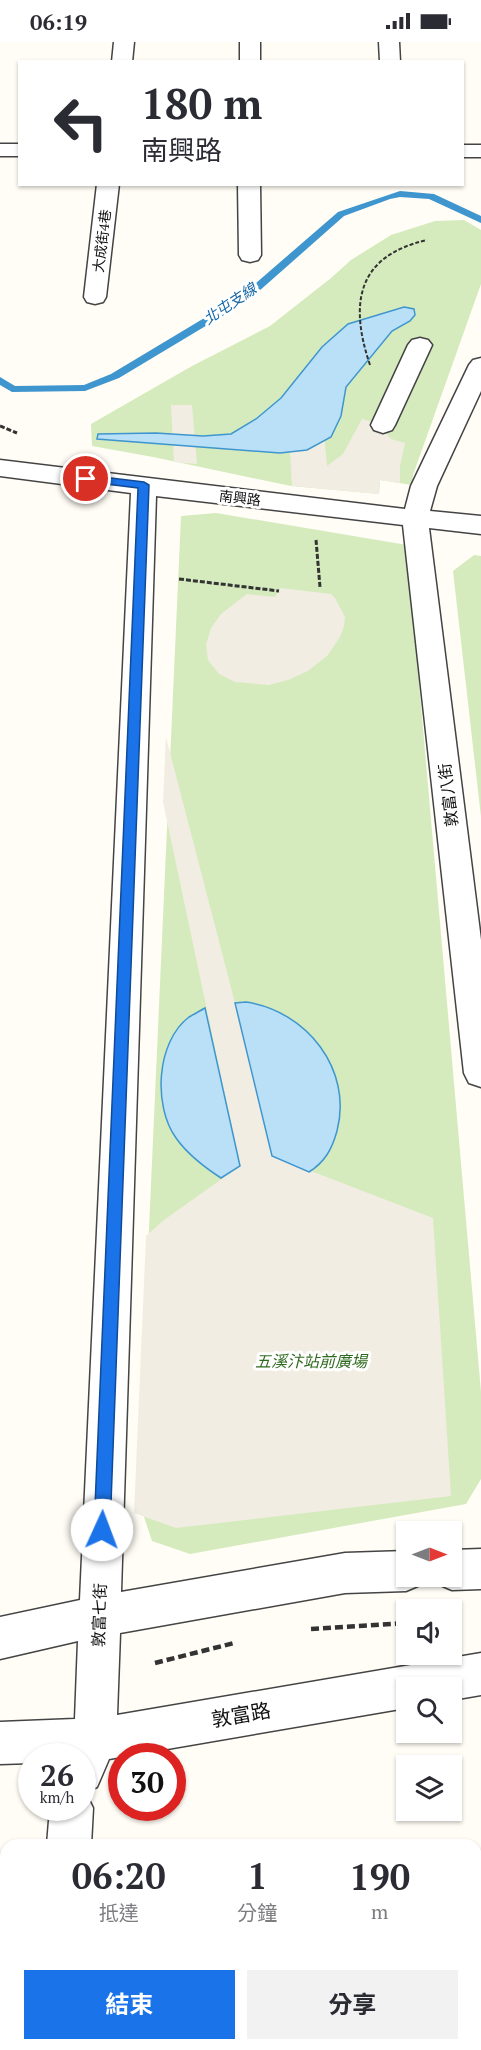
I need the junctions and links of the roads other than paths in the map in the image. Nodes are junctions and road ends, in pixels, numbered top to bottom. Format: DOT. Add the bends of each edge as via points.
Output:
graph roads {
  1 [pos="124,42"];
  2 [pos="250,42"];
  3 [pos="389,42"];
  4 [pos="122,60"];
  5 [pos="249,60"];
  6 [pos="390,60"];
  7 [pos="0,150"];
  8 [pos="18,150"];
  9 [pos="464,151"];
  10 [pos="481,151"];
  11 [pos="108,186"];
  12 [pos="249,186"];
  13 [pos="250,255"];
  14 [pos="95,297"];
  15 [pos="420,345"];
  16 [pos="481,365"];
  17 [pos="383,425"];
  18 [pos="0,468"];
  19 [pos="144,485"];
  20 [pos="415,518"];
  21 [pos="481,525"];
  22 [pos="481,1073"];
  23 [pos="481,1569"];
  24 [pos="462,1570"];
  25 [pos="396,1571"];
  26 [pos="99,1616"];
  27 [pos="0,1638"];
  28 [pos="481,1674"];
  29 [pos="0,1743"];
  30 [pos="90,1743"];
  31 [pos="18,1746"];
  32 [pos="96,1755"];
  33 [pos="70,1821"];
  34 [pos="69,1839"];
  1 -- 4 [label="street"];
  2 -- 5 [label="street"];
  3 -- 6 [label="street"];
  7 -- 8 [label="street"];
  9 -- 10 [label="street"];
  11 -- 14 [label="street, 大成街4巷"];
  12 -- 13 [label="street"];
  15 -- 17 [label="street"];
  16 -- 20 [label="street" via="424,486"];
  18 -- 19 [label="street, 南興路"];
  19 -- 20 [label="street, 南興路"];
  19 -- 26 [label="street, 敦富七街"];
  20 -- 21 [label="street, 南興路"];
  20 -- 22 [label="street, 敦富八街"];
  23 -- 24 [label="street"];
  25 -- 26 [label="street" via="345,1573"];
  26 -- 27 [label="street"];
  26 -- 30 [label="street, 敦富七街"];
  28 -- 32 [label="street, 敦富路"];
  29 -- 31 [label="street, 敦富路"];
  33 -- 34 [label="street"];
}
